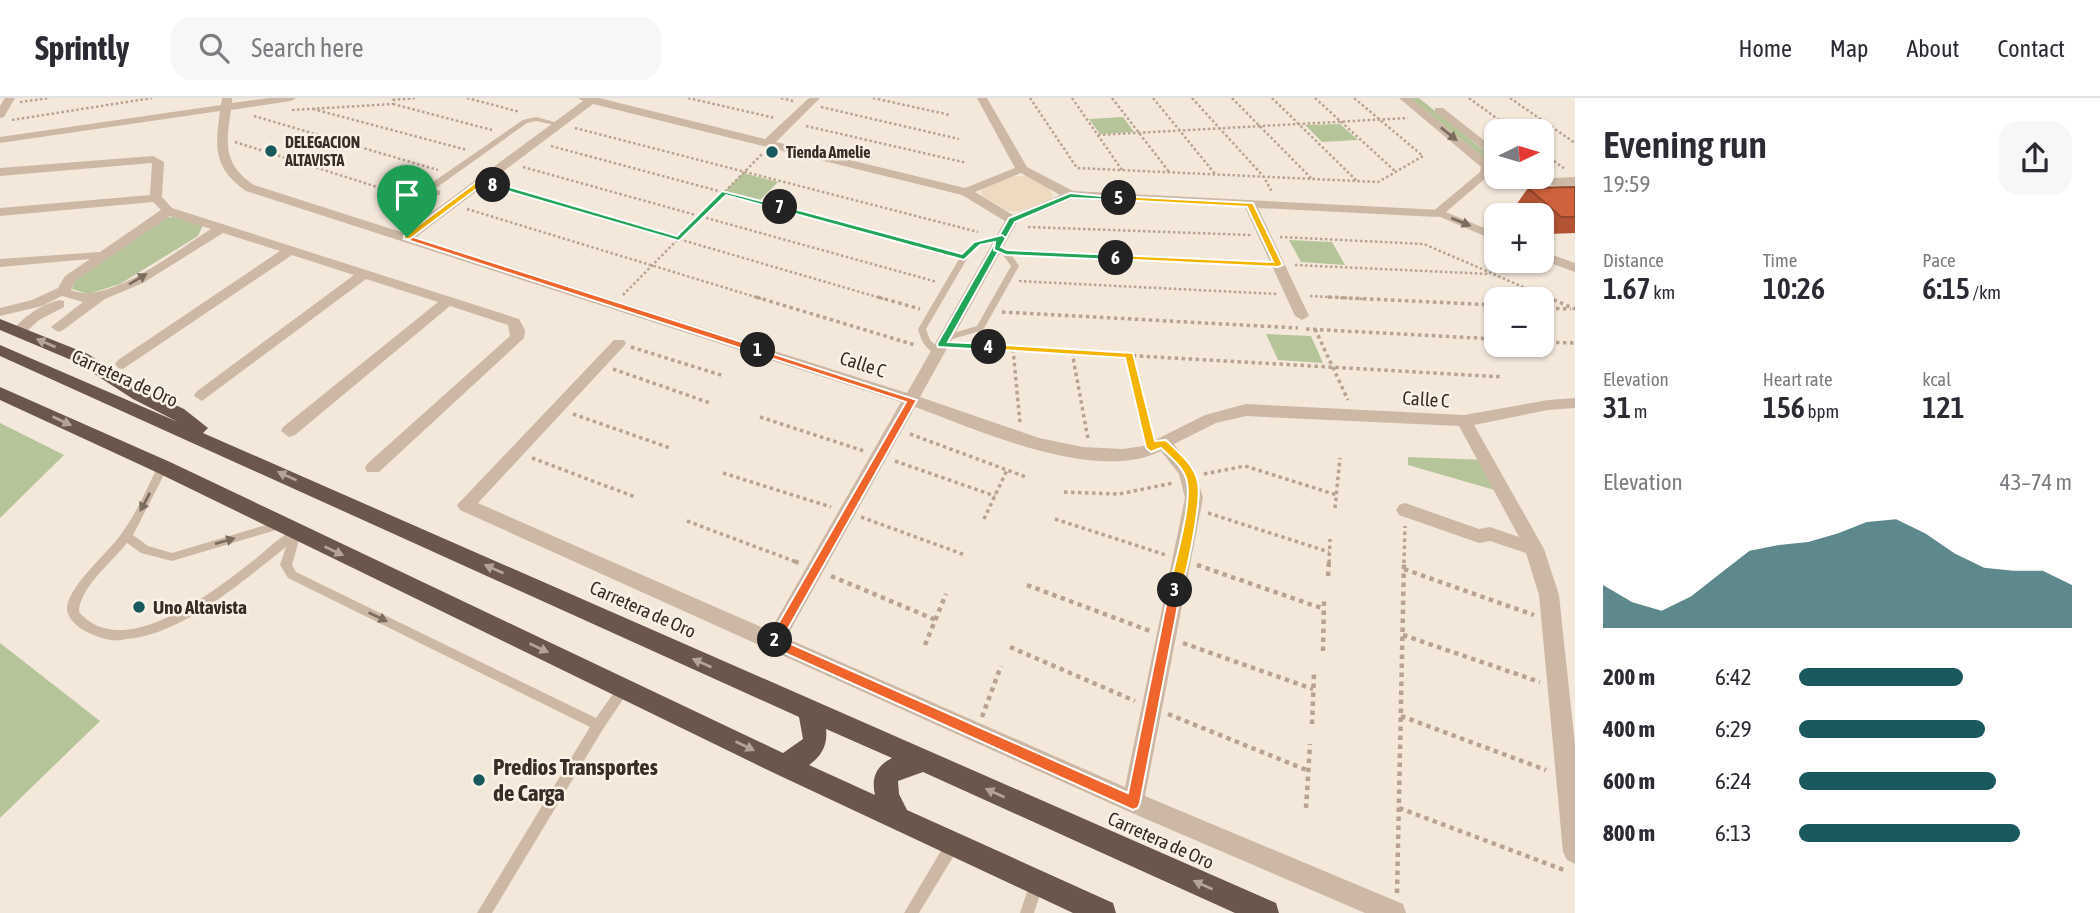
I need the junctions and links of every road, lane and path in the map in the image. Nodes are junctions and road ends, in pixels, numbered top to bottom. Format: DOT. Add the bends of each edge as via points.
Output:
graph roads {
  1 [pos="50,98"];
  2 [pos="152,98"];
  3 [pos="291,98"];
  4 [pos="415,98"];
  5 [pos="467,98"];
  6 [pos="688,98"];
  7 [pos="782,98"];
  8 [pos="873,98"];
  9 [pos="982,98"];
  10 [pos="1030,98"];
  11 [pos="1072,98"];
  12 [pos="1112,98"];
  13 [pos="1153,98"];
  14 [pos="1192,98"];
  15 [pos="1232,98"];
  16 [pos="1272,98"];
  17 [pos="1315,98"];
  18 [pos="1354,98"];
  19 [pos="1404,98"];
  20 [pos="1423,98"];
  21 [pos="1469,98"];
  22 [pos="1510,98"];
  23 [pos="589,99"];
  24 [pos="9,101"];
  25 [pos="812,101"];
  26 [pos="226,103"];
  27 [pos="393,104"];
  28 [pos="313,109"];
  29 [pos="288,111"];
  30 [pos="0,115"];
  31 [pos="950,115"];
  32 [pos="1428,117"];
  33 [pos="536,119"];
  34 [pos="1498,119"];
  35 [pos="1380,120"];
  36 [pos="0,121"];
  37 [pos="790,122"];
  38 [pos="1341,122"];
  39 [pos="559,124"];
  40 [pos="1299,124"];
  41 [pos="1260,126"];
  42 [pos="1220,129"];
  43 [pos="1180,131"];
  44 [pos="1140,133"];
  45 [pos="506,134"];
  46 [pos="1098,135"];
  47 [pos="223,139"];
  48 [pos="959,139"];
  49 [pos="0,140"];
  50 [pos="536,141"];
  51 [pos="1575,143"];
  52 [pos="770,144"];
  53 [pos="1484,146"];
  54 [pos="479,153"];
  55 [pos="1554,161"];
  56 [pos="507,162"];
  57 [pos="967,163"];
  58 [pos="1484,163"];
  59 [pos="1022,169"];
  60 [pos="1122,170"];
  61 [pos="745,172"];
  62 [pos="1396,172"];
  63 [pos="1,173"];
  64 [pos="1170,173"];
  65 [pos="450,174"];
  66 [pos="1216,175"];
  67 [pos="1264,177"];
  68 [pos="1484,178"];
  69 [pos="1575,178"];
  70 [pos="1312,179"];
  71 [pos="482,181"];
  72 [pos="1358,181"];
  73 [pos="1554,182"];
  74 [pos="1554,182"];
  75 [pos="1575,190"];
  76 [pos="724,192"];
  77 [pos="966,192"];
  78 [pos="438,193"];
  79 [pos="1070,195"];
  80 [pos="156,198"];
  81 [pos="1250,205"];
  82 [pos="449,206"];
  83 [pos="1279,206"];
  84 [pos="168,211"];
  85 [pos="0,212"];
  86 [pos="1437,213"];
  87 [pos="701,216"];
  88 [pos="222,228"];
  89 [pos="1484,232"];
  90 [pos="1265,236"];
  91 [pos="407,237"];
  92 [pos="1005,237"];
  93 [pos="679,239"];
  94 [pos="291,250"];
  95 [pos="102,256"];
  96 [pos="964,257"];
  97 [pos="1554,260"];
  98 [pos="0,263"];
  99 [pos="653,265"];
  100 [pos="1278,265"];
  101 [pos="1575,268"];
  102 [pos="364,274"];
  103 [pos="1494,274"];
  104 [pos="1007,280"];
  105 [pos="948,285"];
  106 [pos="68,294"];
  107 [pos="1292,295"];
  108 [pos="100,297"];
  109 [pos="449,300"];
  110 [pos="615,304"];
  111 [pos="1484,304"];
  112 [pos="1554,308"];
  113 [pos="1574,309"];
  114 [pos="0,312"];
  115 [pos="989,312"];
  116 [pos="932,313"];
  117 [pos="1303,316"];
  118 [pos="0,324"];
  119 [pos="58,327"];
  120 [pos="1315,329"];
  121 [pos="19,331"];
  122 [pos="1484,338"];
  123 [pos="1554,342"];
  124 [pos="619,343"];
  125 [pos="1575,343"];
  126 [pos="942,345"];
  127 [pos="1013,349"];
  128 [pos="0,350"];
  129 [pos="1072,352"];
  130 [pos="1130,355"];
  131 [pos="123,364"];
  132 [pos="600,365"];
  133 [pos="1332,367"];
  134 [pos="724,376"];
  135 [pos="1503,376"];
  136 [pos="0,393"];
  137 [pos="202,396"];
  138 [pos="912,400"];
  139 [pos="710,403"];
  140 [pos="1575,403"];
  141 [pos="558,409"];
  142 [pos="1355,414"];
  143 [pos="760,417"];
  144 [pos="1464,421"];
  145 [pos="895,429"];
  146 [pos="289,431"];
  147 [pos="1021,439"];
  148 [pos="1156,445"];
  149 [pos="670,448"];
  150 [pos="231,451"];
  151 [pos="517,452"];
  152 [pos="1091,453"];
  153 [pos="880,456"];
  154 [pos="1340,458"];
  155 [pos="163,467"];
  156 [pos="373,468"];
  157 [pos="1007,470"];
  158 [pos="723,473"];
  159 [pos="1026,477"];
  160 [pos="1191,477"];
  161 [pos="1064,492"];
  162 [pos="1336,495"];
  163 [pos="995,496"];
  164 [pos="635,497"];
  165 [pos="1191,508"];
  166 [pos="1335,508"];
  167 [pos="1405,510"];
  168 [pos="847,512"];
  169 [pos="984,519"];
  170 [pos="1055,519"];
  171 [pos="687,522"];
  172 [pos="288,529"];
  173 [pos="126,536"];
  174 [pos="1330,539"];
  175 [pos="1535,549"];
  176 [pos="1329,552"];
  177 [pos="965,555"];
  178 [pos="1181,560"];
  179 [pos="1404,569"];
  180 [pos="815,570"];
  181 [pos="1328,576"];
  182 [pos="1027,585"];
  183 [pos="946,594"];
  184 [pos="1324,601"];
  185 [pos="1324,609"];
  186 [pos="936,620"];
  187 [pos="1551,621"];
  188 [pos="1402,635"];
  189 [pos="1166,637"];
  190 [pos="774,642"];
  191 [pos="925,645"];
  192 [pos="1010,647"];
  193 [pos="1323,651"];
  194 [pos="1001,666"];
  195 [pos="1314,674"];
  196 [pos="624,688"];
  197 [pos="1558,688"];
  198 [pos="1314,689"];
  199 [pos="1152,708"];
  200 [pos="809,711"];
  201 [pos="1401,716"];
  202 [pos="1312,724"];
  203 [pos="598,725"];
  204 [pos="976,733"];
  205 [pos="1311,744"];
  206 [pos="922,761"];
  207 [pos="783,765"];
  208 [pos="1309,771"];
  209 [pos="1567,778"];
  210 [pos="1133,803"];
  211 [pos="1306,808"];
  212 [pos="1399,808"];
  213 [pos="898,818"];
  214 [pos="953,844"];
  215 [pos="1575,852"];
  216 [pos="1575,874"];
  217 [pos="1037,882"];
  218 [pos="1396,906"];
  219 [pos="484,913"];
  220 [pos="911,913"];
  221 [pos="1027,913"];
  222 [pos="1103,913"];
  223 [pos="1266,913"];
  1 -- 24 [label="path"];
  2 -- 36 [label="path"];
  3 -- 26 [label="street"];
  4 -- 27 [label="path" via="393,100"];
  5 -- 33 [label="path"];
  6 -- 37 [label="path"];
  7 -- 25 [label="path"];
  8 -- 31 [label="path"];
  9 -- 59 [label="street"];
  10 -- 60 [label="path" via="1077,168"];
  11 -- 46 [label="path"];
  12 -- 44 [label="path"];
  13 -- 43 [label="path"];
  14 -- 42 [label="path"];
  15 -- 41 [label="path"];
  16 -- 40 [label="path"];
  17 -- 38 [label="path"];
  18 -- 35 [label="path"];
  19 -- 32 [label="street"];
  20 -- 53 [label="street"];
  21 -- 34 [label="path"];
  22 -- 51 [label="path"];
  23 -- 39 [label="street"];
  23 -- 52 [label="street"];
  24 -- 30 [label="street"];
  25 -- 37 [label="street"];
  25 -- 48 [label="path"];
  26 -- 47 [label="street, Calle C"];
  26 -- 49 [label="street"];
  26 -- 65 [label="path"];
  27 -- 28 [label="path"];
  27 -- 45 [label="path"];
  28 -- 29 [label="path"];
  28 -- 54 [label="path"];
  32 -- 35 [label="path"];
  32 -- 58 [label="street, one-way"];
  33 -- 39 [label="lane"];
  33 -- 45 [label="lane"];
  35 -- 38 [label="path"];
  35 -- 62 [label="path" via="1423,156"];
  37 -- 52 [label="street"];
  37 -- 57 [label="path"];
  38 -- 40 [label="path"];
  38 -- 62 [label="path"];
  39 -- 50 [label="street"];
  39 -- 61 [label="path"];
  40 -- 41 [label="path"];
  40 -- 72 [label="path"];
  41 -- 42 [label="path"];
  41 -- 70 [label="path"];
  42 -- 43 [label="path"];
  42 -- 67 [label="path"];
  43 -- 44 [label="path"];
  43 -- 66 [label="path"];
  44 -- 46 [label="path"];
  44 -- 64 [label="path"];
  45 -- 54 [label="lane"];
  46 -- 60 [label="path"];
  47 -- 82 [label="path"];
  47 -- 91 [label="street, Calle C" via="228,174 240,183"];
  50 -- 56 [label="street"];
  50 -- 76 [label="path"];
  52 -- 61 [label="path"];
  52 -- 77 [label="street"];
  54 -- 65 [label="lane"];
  55 -- 69 [label="path"];
  56 -- 71 [label="street"];
  56 -- 87 [label="path"];
  59 -- 77 [label="street"];
  59 -- 79 [label="street"];
  60 -- 64 [label="path"];
  61 -- 76 [label="path"];
  61 -- 92 [label="path"];
  62 -- 72 [label="path" via="1378,182"];
  63 -- 80 [label="street" via="153,159 159,168"];
  64 -- 66 [label="path"];
  65 -- 78 [label="lane" via="430,190"];
  66 -- 67 [label="path"];
  67 -- 70 [label="path"];
  67 -- 83 [label="path"];
  68 -- 86 [label="street"];
  69 -- 73 [label="street"];
  70 -- 72 [label="path"];
  71 -- 82 [label="street"];
  71 -- 93 [label="path"];
  74 -- 75 [label="street"];
  76 -- 87 [label="path"];
  76 -- 96 [label="path"];
  77 -- 92 [label="street"];
  79 -- 81 [label="street"];
  79 -- 92 [label="street"];
  80 -- 84 [label="street"];
  80 -- 85 [label="street"];
  81 -- 83 [label="street"];
  81 -- 90 [label="street"];
  82 -- 91 [label="street"];
  82 -- 99 [label="path"];
  83 -- 86 [label="street"];
  84 -- 88 [label="street"];
  84 -- 95 [label="street"];
  86 -- 89 [label="street, one-way"];
  87 -- 93 [label="path"];
  87 -- 105 [label="path"];
  88 -- 94 [label="street"];
  108 -- 88 [label="street, one-way" via="132,283"];
  90 -- 92 [label="path"];
  90 -- 100 [label="street"];
  90 -- 103 [label="path" via="1424,243"];
  91 -- 110 [label="street, Calle C"];
  92 -- 96 [label="lane" via="977,244"];
  92 -- 100 [label="path"];
  92 -- 104 [label="lane" via="1015,266"];
  92 -- 126 [label="street"];
  93 -- 99 [label="path"];
  93 -- 116 [label="path"];
  94 -- 102 [label="street"];
  94 -- 131 [label="street"];
  95 -- 98 [label="street"];
  95 -- 106 [label="street" via="70,279"];
  96 -- 105 [label="lane"];
  97 -- 101 [label="street"];
  99 -- 110 [label="path"];
  99 -- 126 [label="path"];
  100 -- 103 [label="path"];
  100 -- 107 [label="street"];
  102 -- 109 [label="street"];
  102 -- 137 [label="street"];
  103 -- 113 [label="path"];
  104 -- 107 [label="path"];
  104 -- 115 [label="lane"];
  105 -- 116 [label="lane"];
  106 -- 108 [label="street"];
  106 -- 114 [label="street"];
  106 -- 121 [label="street"];
  107 -- 111 [label="path"];
  107 -- 117 [label="street"];
  108 -- 119 [label="street"];
  109 -- 146 [label="street"];
  109 -- 156 [label="street" via="514,322 517,338"];
  110 -- 138 [label="street, Calle C"];
  112 -- 113 [label="path"];
  115 -- 120 [label="path"];
  115 -- 126 [label="lane" via="980,328"];
  116 -- 126 [label="lane" via="922,329 926,341"];
  118 -- 121 [label="highway"];
  120 -- 122 [label="path"];
  120 -- 133 [label="path"];
  150 -- 121 [label="highway, one-way" via="178,413 139,396 82,358"];
  123 -- 125 [label="path"];
  124 -- 132 [label="street"];
  124 -- 134 [label="path"];
  126 -- 127 [label="path"];
  126 -- 138 [label="street"];
  127 -- 129 [label="path"];
  127 -- 147 [label="path"];
  128 -- 150 [label="highway, Carretera de Oro"];
  129 -- 130 [label="path"];
  129 -- 152 [label="path"];
  130 -- 133 [label="path"];
  130 -- 148 [label="path"];
  132 -- 139 [label="path"];
  132 -- 141 [label="street"];
  133 -- 135 [label="path"];
  133 -- 142 [label="path"];
  136 -- 155 [label="highway, one-way"];
  138 -- 145 [label="street"];
  138 -- 147 [label="street, Calle C"];
  140 -- 144 [label="street, Calle C"];
  141 -- 149 [label="path"];
  141 -- 151 [label="street"];
  142 -- 144 [label="street, Calle C"];
  142 -- 148 [label="street, Calle C" via="1246,410 1211,419"];
  143 -- 153 [label="path"];
  144 -- 175 [label="street"];
  145 -- 153 [label="street"];
  145 -- 157 [label="path"];
  147 -- 152 [label="street, Calle C"];
  148 -- 152 [label="street, Calle C" via="1123,456"];
  148 -- 160 [label="street" via="1186,466"];
  200 -- 150 [label="highway, Carretera de Oro, one-way"];
  151 -- 164 [label="path"];
  151 -- 190 [label="street" via="466,505"];
  153 -- 163 [label="path"];
  153 -- 168 [label="street"];
  154 -- 162 [label="path"];
  155 -- 172 [label="highway"];
  155 -- 173 [label="lane, one-way"];
  157 -- 159 [label="path"];
  157 -- 163 [label="path"];
  158 -- 168 [label="path"];
  160 -- 161 [label="path" via="1139,492"];
  160 -- 162 [label="path" via="1245,466"];
  160 -- 165 [label="street"];
  162 -- 166 [label="path"];
  163 -- 169 [label="path"];
  165 -- 176 [label="path"];
  165 -- 178 [label="street"];
  167 -- 175 [label="street" via="1479,536 1490,534"];
  167 -- 179 [label="path"];
  168 -- 177 [label="path"];
  168 -- 180 [label="street"];
  170 -- 178 [label="path"];
  171 -- 180 [label="path"];
  173 -- 172 [label="lane, one-way" via="145,550 172,557"];
  172 -- 173 [label="lane" via="189,614 164,626 100,635 73,613 73,607"];
  172 -- 196 [label="highway, one-way"];
  172 -- 203 [label="lane, one-way" via="286,565 292,575"];
  174 -- 176 [label="path"];
  175 -- 187 [label="street" via="1549,595"];
  176 -- 181 [label="path"];
  178 -- 185 [label="path"];
  178 -- 189 [label="street"];
  179 -- 187 [label="path"];
  179 -- 188 [label="path"];
  180 -- 186 [label="path"];
  180 -- 190 [label="street"];
  182 -- 189 [label="path"];
  183 -- 186 [label="path"];
  184 -- 185 [label="path"];
  185 -- 193 [label="path"];
  186 -- 191 [label="path"];
  187 -- 197 [label="street"];
  188 -- 197 [label="path"];
  188 -- 201 [label="path"];
  189 -- 198 [label="path"];
  189 -- 199 [label="street"];
  190 -- 204 [label="street"];
  192 -- 199 [label="path"];
  194 -- 204 [label="path"];
  195 -- 198 [label="path"];
  196 -- 203 [label="lane"];
  196 -- 207 [label="highway, one-way"];
  197 -- 209 [label="street"];
  198 -- 202 [label="path"];
  199 -- 208 [label="path"];
  199 -- 210 [label="street"];
  200 -- 206 [label="highway, Carretera de Oro"];
  200 -- 207 [label="highway" via="817,737 813,748"];
  201 -- 209 [label="path"];
  201 -- 212 [label="path"];
  203 -- 219 [label="lane"];
  204 -- 210 [label="street"];
  205 -- 208 [label="path"];
  206 -- 213 [label="highway" via="897,765 883,782"];
  223 -- 206 [label="highway, Carretera de Oro, one-way"];
  207 -- 213 [label="highway"];
  208 -- 211 [label="path"];
  209 -- 215 [label="street"];
  210 -- 218 [label="street"];
  212 -- 216 [label="path"];
  212 -- 218 [label="path"];
  213 -- 214 [label="highway"];
  214 -- 217 [label="highway"];
  214 -- 220 [label="lane"];
  217 -- 221 [label="lane"];
  217 -- 222 [label="highway"];
}
